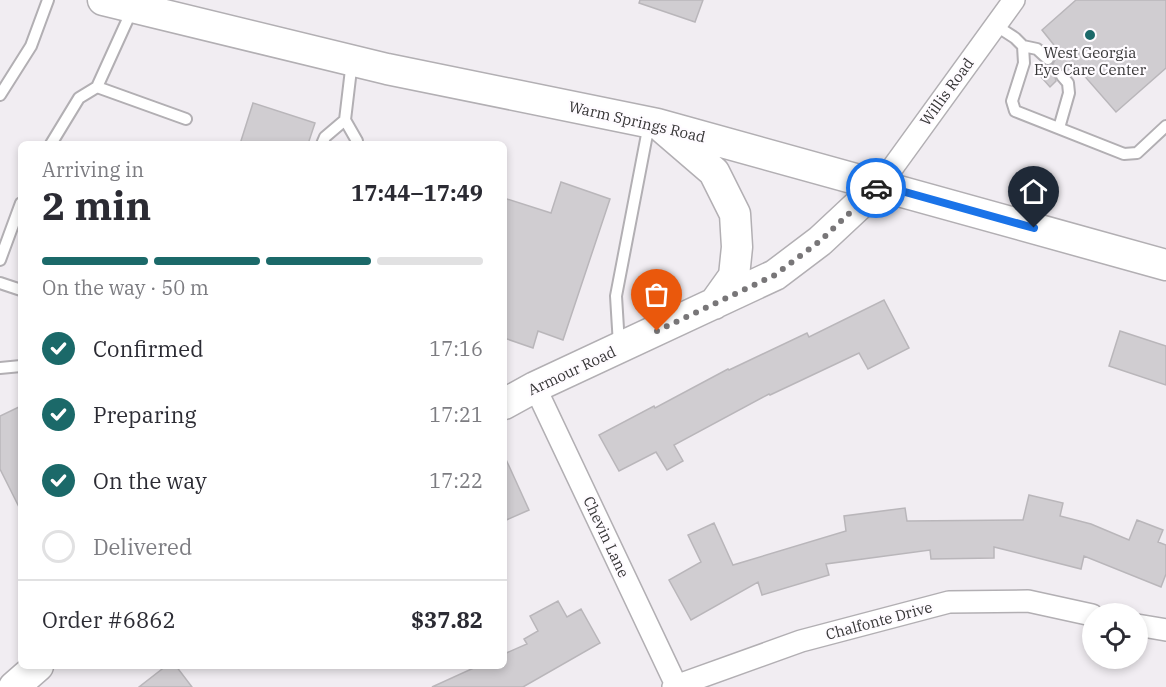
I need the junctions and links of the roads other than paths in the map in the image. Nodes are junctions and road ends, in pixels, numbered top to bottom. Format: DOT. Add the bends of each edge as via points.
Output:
graph roads {
  1 [pos="48,0"];
  2 [pos="103,0"];
  3 [pos="1014,0"];
  4 [pos="137,3"];
  5 [pos="995,25"];
  6 [pos="1023,46"];
  7 [pos="1048,59"];
  8 [pos="352,60"];
  9 [pos="1062,75"];
  10 [pos="97,87"];
  11 [pos="0,95"];
  12 [pos="186,119"];
  13 [pos="345,120"];
  14 [pos="653,123"];
  15 [pos="1166,126"];
  16 [pos="1059,128"];
  17 [pos="53,141"];
  18 [pos="323,141"];
  19 [pos="357,141"];
  20 [pos="880,185"];
  21 [pos="18,211"];
  22 [pos="0,261"];
  23 [pos="1166,265"];
  24 [pos="0,283"];
  25 [pos="18,289"];
  26 [pos="713,304"];
  27 [pos="619,348"];
  28 [pos="18,366"];
  29 [pos="0,368"];
  30 [pos="536,387"];
  31 [pos="507,402"];
  32 [pos="1082,613"];
  33 [pos="1148,627"];
  34 [pos="1166,630"];
  35 [pos="35,669"];
  36 [pos="675,686"];
  37 [pos="14,687"];
  1 -- 11 [label="lane" via="31,46"];
  2 -- 4 [label="main road, Warm Springs Road"];
  3 -- 5 [label="street, Willis Road"];
  4 -- 8 [label="main road, Warm Springs Road"];
  4 -- 10 [label="lane"];
  5 -- 6 [label="lane"];
  5 -- 20 [label="street, Willis Road"];
  6 -- 7 [label="lane" via="1037,49"];
  6 -- 16 [label="lane" via="1024,63 1012,101 1015,111"];
  8 -- 13 [label="lane"];
  8 -- 14 [label="main road, Warm Springs Road"];
  9 -- 16 [label="lane" via="1069,93"];
  10 -- 12 [label="lane"];
  10 -- 17 [label="lane" via="79,98"];
  13 -- 18 [label="lane"];
  13 -- 19 [label="lane"];
  14 -- 20 [label="main road, Warm Springs Road"];
  14 -- 26 [label="main road" via="714,172 735,214 734,276"];
  14 -- 27 [label="lane" via="616,296"];
  15 -- 16 [label="lane" via="1137,153 1124,154"];
  20 -- 23 [label="main road, Warm Springs Road"];
  20 -- 26 [label="main road, Armour Road" via="820,241 775,275"];
  21 -- 22 [label="lane"];
  24 -- 25 [label="lane"];
  26 -- 27 [label="main road, Armour Road"];
  27 -- 30 [label="main road, Armour Road"];
  28 -- 29 [label="lane"];
  30 -- 31 [label="main road, Armour Road"];
  30 -- 36 [label="street, Chevin Lane"];
  32 -- 36 [label="street, Chalfonte Drive" via="1029,601 948,602 801,641"];
  33 -- 34 [label="street"];
  35 -- 37 [label="main road"];
}
